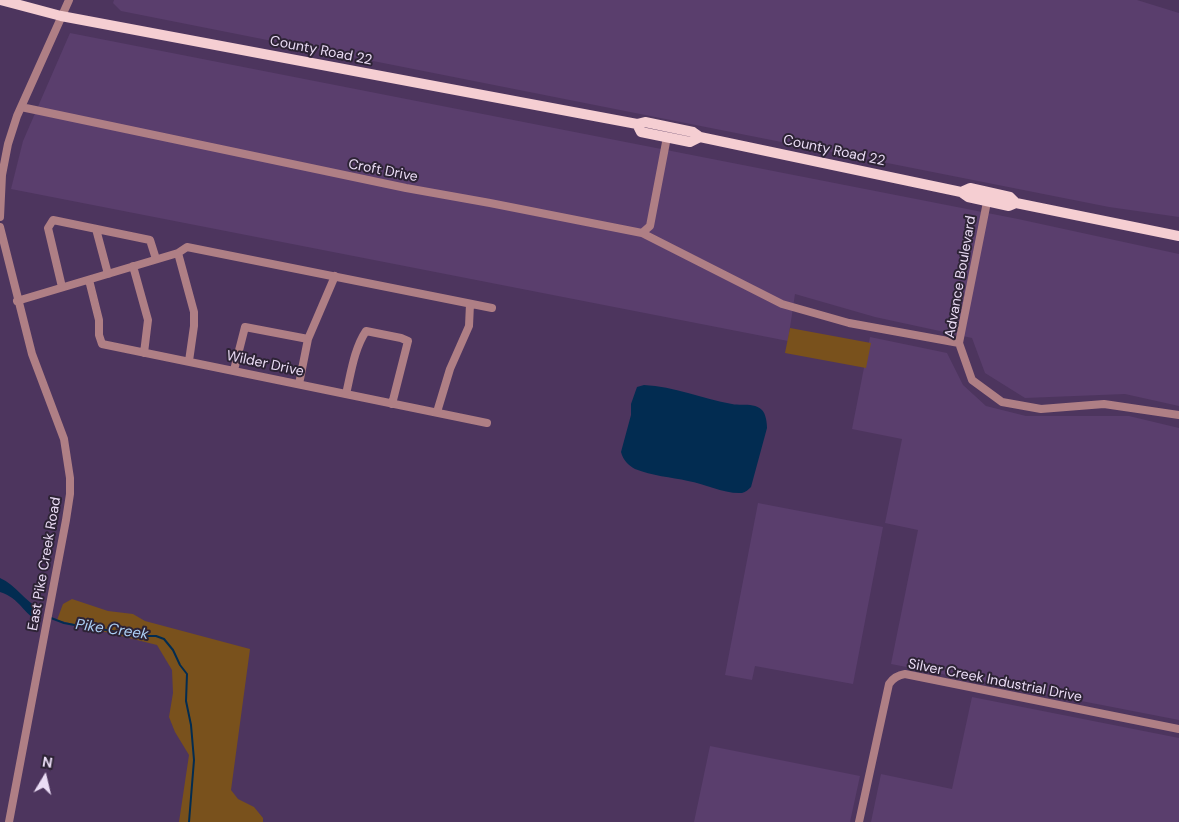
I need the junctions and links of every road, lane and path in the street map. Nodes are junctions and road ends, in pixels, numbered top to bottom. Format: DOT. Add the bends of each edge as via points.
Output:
graph roads {
  1 [pos="1,0"];
  2 [pos="68,0"];
  3 [pos="61,16"];
  4 [pos="21,107"];
  5 [pos="637,124"];
  6 [pos="667,137"];
  7 [pos="700,137"];
  8 [pos="962,192"];
  9 [pos="988,202"];
  10 [pos="1016,203"];
  11 [pos="0,216"];
  12 [pos="0,228"];
  13 [pos="96,228"];
  14 [pos="642,233"];
  15 [pos="1179,236"];
  16 [pos="178,253"];
  17 [pos="156,259"];
  18 [pos="133,266"];
  19 [pos="108,274"];
  20 [pos="335,276"];
  21 [pos="89,280"];
  22 [pos="62,287"];
  23 [pos="17,300"];
  24 [pos="470,304"];
  25 [pos="492,308"];
  26 [pos="308,339"];
  27 [pos="959,343"];
  28 [pos="144,353"];
  29 [pos="189,362"];
  30 [pos="234,370"];
  31 [pos="299,384"];
  32 [pos="346,394"];
  33 [pos="392,404"];
  34 [pos="438,412"];
  35 [pos="1179,415"];
  36 [pos="487,423"];
  37 [pos="1179,729"];
  38 [pos="9,822"];
  39 [pos="860,822"];
  1 -- 3 [label="main road, County Road 22"];
  2 -- 3 [label="street"];
  3 -- 4 [label="street"];
  3 -- 5 [label="main road, County Road 22"];
  4 -- 11 [label="street" via="2,174"];
  4 -- 14 [label="street, Croft Drive" via="406,188"];
  5 -- 6 [label="main road, County Road 22" via="641,132"];
  5 -- 7 [label="main road, County Road 22" via="645,122 693,132"];
  6 -- 7 [label="main road, County Road 22" via="690,142"];
  6 -- 14 [label="street" via="650,226"];
  7 -- 8 [label="main road, County Road 22"];
  8 -- 9 [label="main road, County Road 22" via="968,197"];
  8 -- 10 [label="main road, County Road 22" via="970,188 1010,196"];
  9 -- 10 [label="main road, County Road 22" via="1008,206"];
  9 -- 27 [label="street, Advance Boulevard"];
  10 -- 15 [label="main road, County Road 22"];
  12 -- 23 [label="street, East Pike Creek Road"];
  13 -- 17 [label="street" via="150,240"];
  13 -- 19 [label="street"];
  13 -- 22 [label="street" via="53,220 48,228"];
  14 -- 27 [label="street, Croft Drive" via="782,304 849,323"];
  16 -- 17 [label="street"];
  16 -- 20 [label="street" via="186,247"];
  16 -- 29 [label="street" via="194,312"];
  17 -- 18 [label="street"];
  18 -- 19 [label="street"];
  18 -- 28 [label="street" via="148,320"];
  19 -- 21 [label="street"];
  20 -- 24 [label="street"];
  20 -- 26 [label="street"];
  21 -- 22 [label="street"];
  21 -- 28 [label="street, Wilder Drive" via="102,344"];
  22 -- 23 [label="street"];
  23 -- 38 [label="street, East Pike Creek Road" via="32,354 64,439 70,494"];
  24 -- 25 [label="street"];
  24 -- 34 [label="street" via="469,326 450,369"];
  26 -- 30 [label="street" via="245,327"];
  26 -- 31 [label="street"];
  27 -- 35 [label="street, Advance Boulevard" via="972,380 1002,402 1040,409 1115,405"];
  28 -- 29 [label="street, Wilder Drive"];
  29 -- 30 [label="street, Wilder Drive"];
  30 -- 31 [label="street, Wilder Drive"];
  31 -- 32 [label="street, Wilder Drive"];
  32 -- 33 [label="street, Wilder Drive"];
  32 -- 33 [label="street" via="353,360 366,331 401,338 408,341 407,350"];
  33 -- 34 [label="street, Wilder Drive"];
  34 -- 36 [label="street, Wilder Drive"];
  37 -- 39 [label="street, Silver Creek Industrial Drive" via="899,675 889,684"];
}
